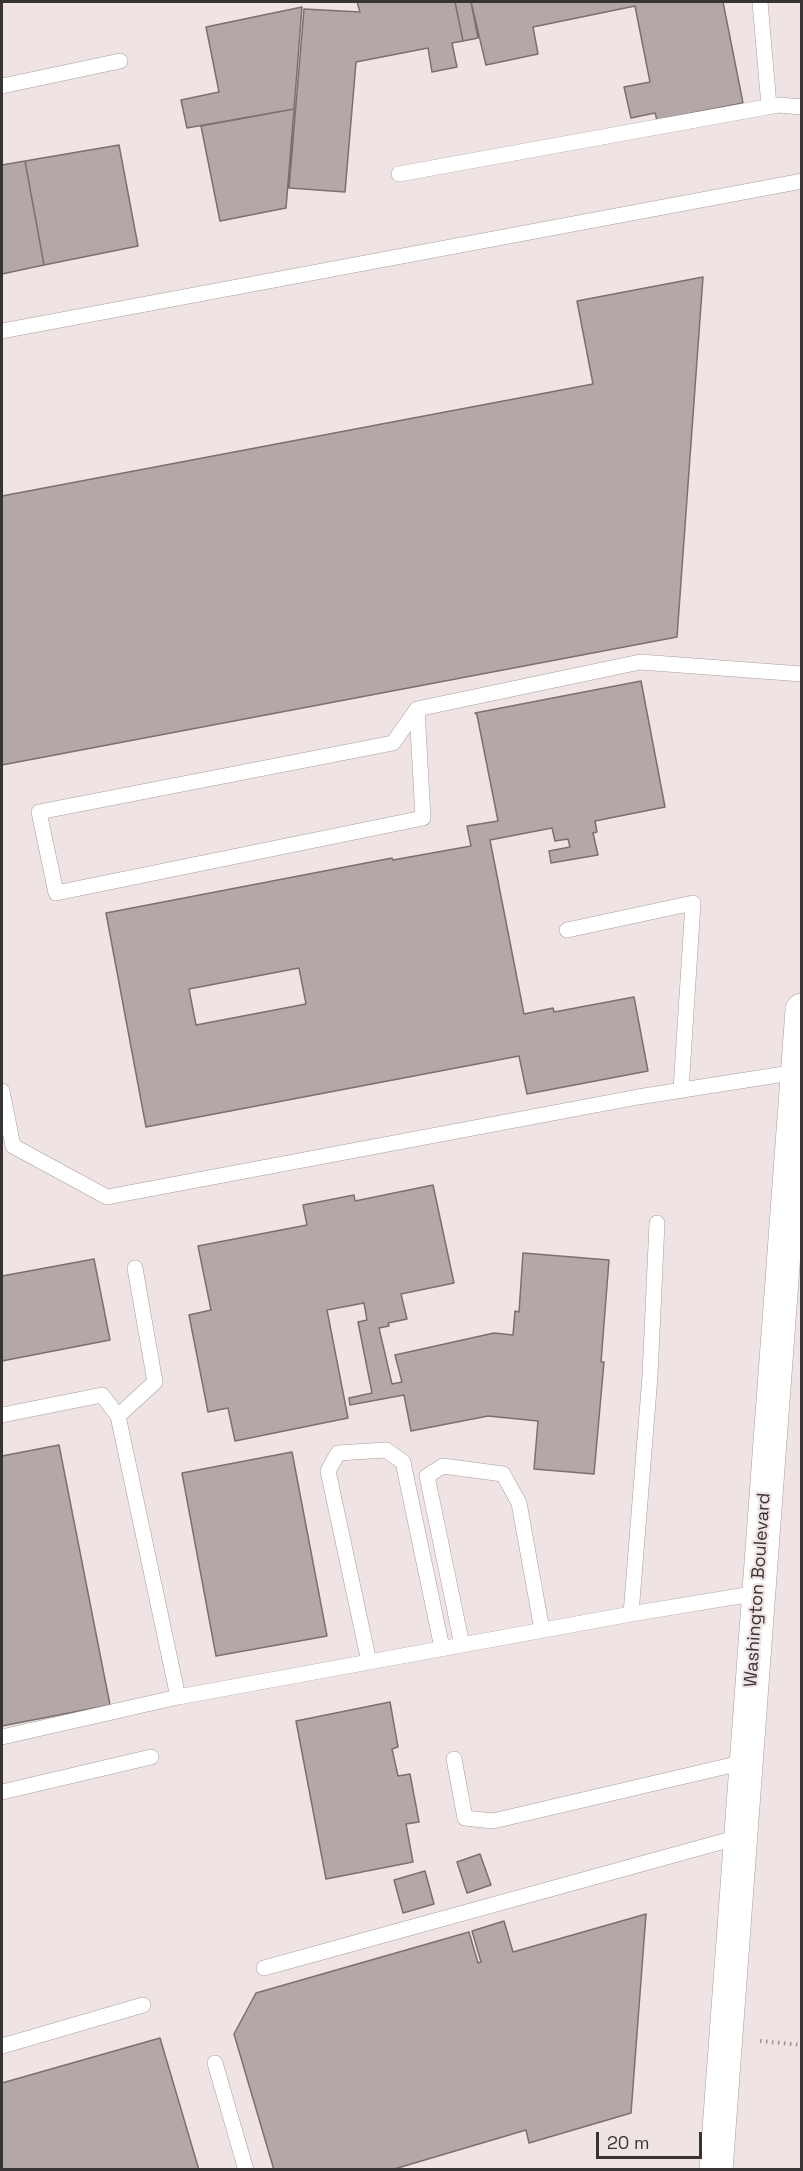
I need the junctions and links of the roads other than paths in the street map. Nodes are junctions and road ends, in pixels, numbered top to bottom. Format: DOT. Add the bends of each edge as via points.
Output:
graph roads {
  1 [pos="760,2"];
  2 [pos="120,61"];
  3 [pos="2,86"];
  4 [pos="769,106"];
  5 [pos="801,107"];
  6 [pos="399,174"];
  7 [pos="801,181"];
  8 [pos="2,331"];
  9 [pos="801,674"];
  10 [pos="417,709"];
  11 [pos="567,930"];
  12 [pos="801,1010"];
  13 [pos="797,1072"];
  14 [pos="681,1090"];
  15 [pos="2,1091"];
  16 [pos="657,1223"];
  17 [pos="135,1268"];
  18 [pos="2,1415"];
  19 [pos="118,1416"];
  20 [pos="758,1593"];
  21 [pos="631,1614"];
  22 [pos="542,1630"];
  23 [pos="462,1645"];
  24 [pos="442,1648"];
  25 [pos="369,1662"];
  26 [pos="178,1697"];
  27 [pos="2,1737"];
  28 [pos="151,1757"];
  29 [pos="454,1760"];
  30 [pos="745,1762"];
  31 [pos="2,1792"];
  32 [pos="739,1837"];
  33 [pos="264,1968"];
  34 [pos="143,2006"];
  35 [pos="2,2046"];
  36 [pos="215,2063"];
  37 [pos="246,2169"];
  38 [pos="716,2169"];
  1 -- 4 [label="lane"];
  2 -- 3 [label="lane"];
  4 -- 5 [label="lane"];
  4 -- 6 [label="lane"];
  7 -- 8 [label="lane"];
  9 -- 10 [label="lane" via="640,662"];
  10 -- 10 [label="lane" via="393,742 39,812 56,893 423,818"];
  11 -- 14 [label="lane" via="693,903"];
  12 -- 13 [label="main road, Washington Boulevard"];
  13 -- 14 [label="lane"];
  13 -- 20 [label="main road, Washington Boulevard"];
  14 -- 15 [label="lane" via="107,1197 13,1146"];
  16 -- 21 [label="lane" via="650,1376"];
  17 -- 19 [label="lane" via="155,1382"];
  18 -- 19 [label="lane" via="102,1395"];
  19 -- 26 [label="lane"];
  20 -- 21 [label="lane"];
  20 -- 30 [label="main road, Washington Boulevard"];
  21 -- 22 [label="lane"];
  22 -- 23 [label="lane"];
  22 -- 23 [label="lane" via="519,1503 503,1474 443,1466 427,1476"];
  23 -- 24 [label="lane"];
  24 -- 25 [label="lane"];
  24 -- 25 [label="lane" via="403,1462 386,1450 338,1453 328,1471"];
  25 -- 26 [label="lane"];
  26 -- 27 [label="lane"];
  28 -- 31 [label="lane"];
  29 -- 30 [label="lane" via="465,1818 493,1821"];
  30 -- 32 [label="main road, Washington Boulevard"];
  32 -- 33 [label="lane"];
  32 -- 38 [label="main road, Washington Boulevard"];
  34 -- 35 [label="lane"];
  36 -- 37 [label="lane"];
}
